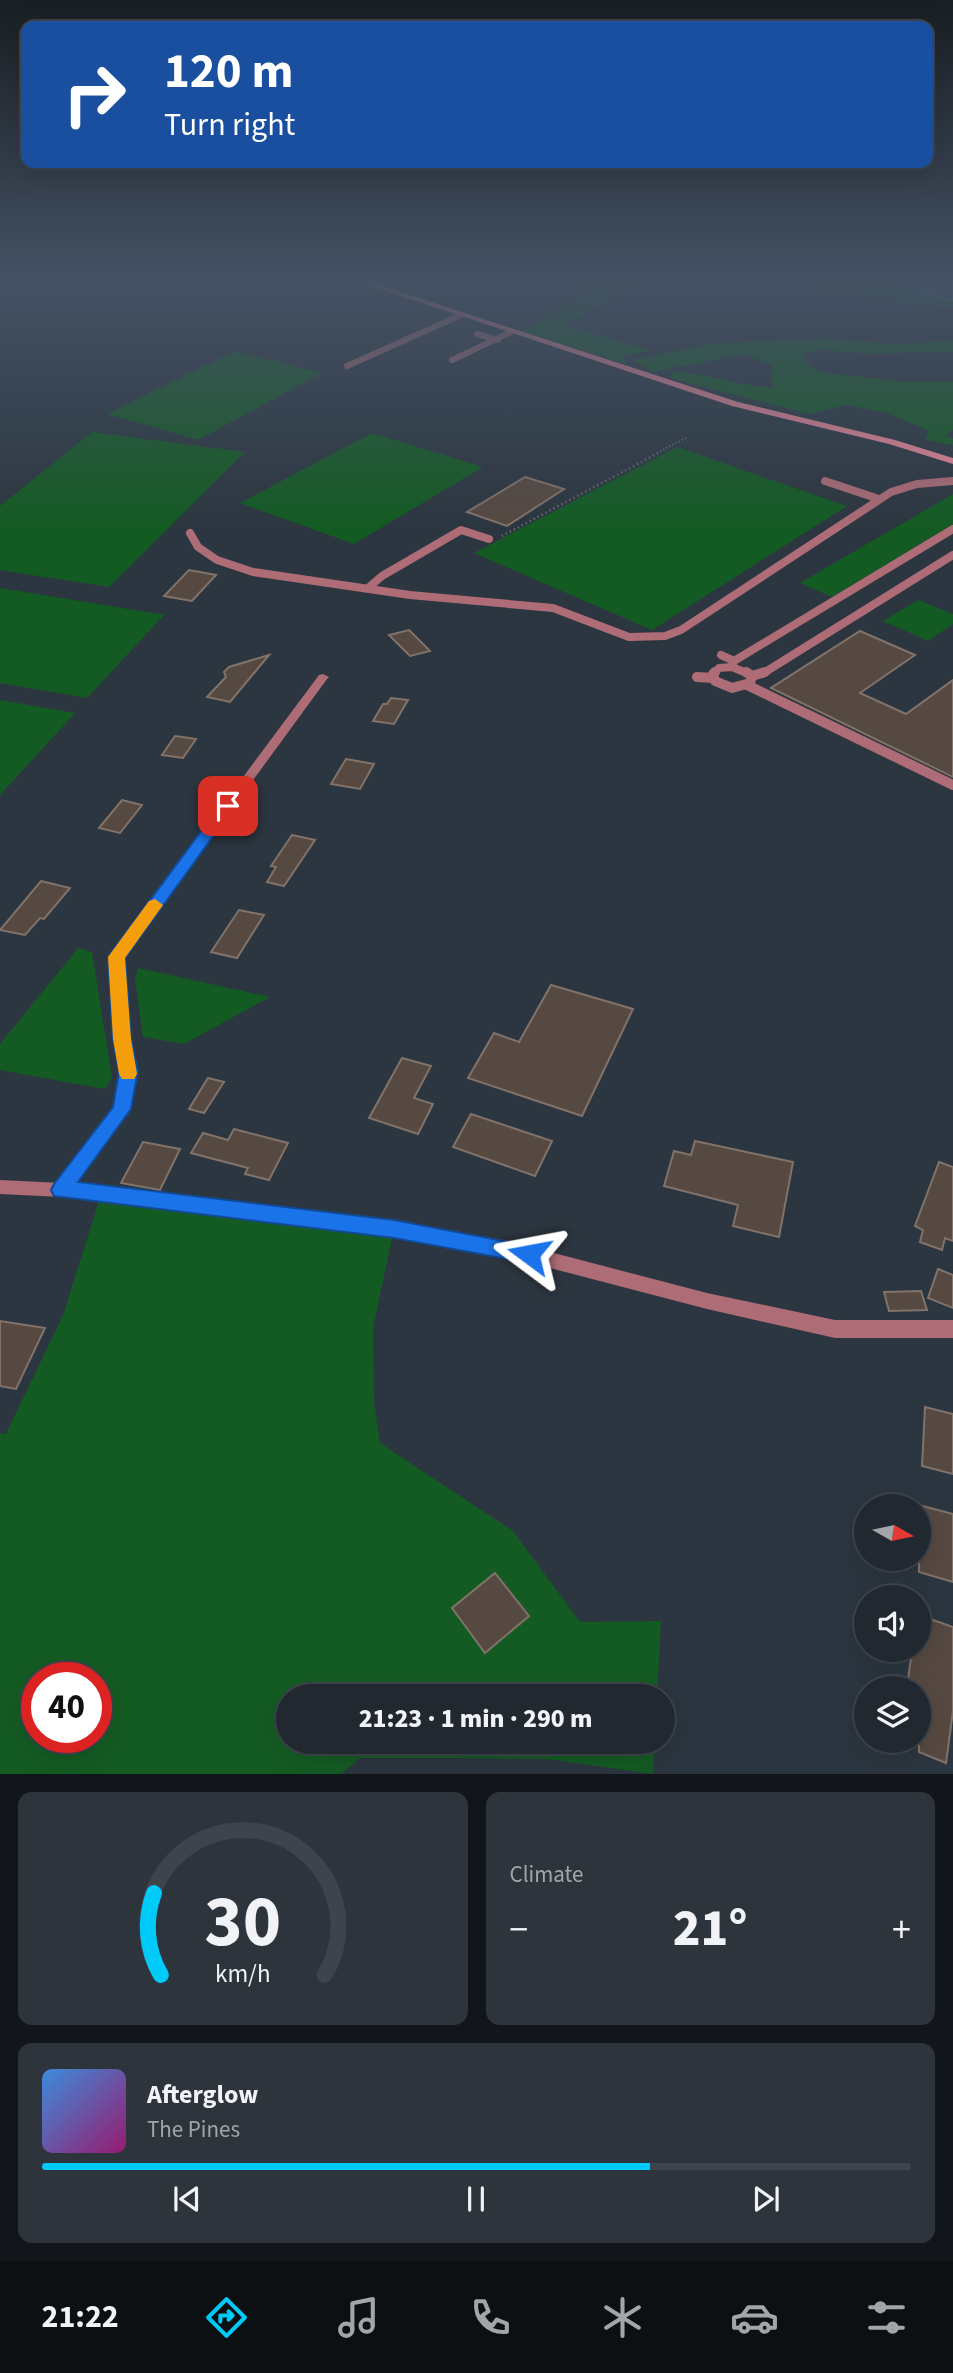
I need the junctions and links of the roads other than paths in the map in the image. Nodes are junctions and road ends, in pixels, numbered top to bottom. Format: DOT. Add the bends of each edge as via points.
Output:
graph roads {
  1 [pos="354,363"];
  2 [pos="607,363"];
  3 [pos="347,366"];
  4 [pos="953,461"];
  5 [pos="953,472"];
  6 [pos="825,481"];
  7 [pos="939,481"];
  8 [pos="953,481"];
  9 [pos="880,499"];
  10 [pos="953,529"];
  11 [pos="190,533"];
  12 [pos="489,539"];
  13 [pos="953,555"];
  14 [pos="368,588"];
  15 [pos="721,655"];
  16 [pos="733,664"];
  17 [pos="323,677"];
  18 [pos="697,677"];
  19 [pos="713,678"];
  20 [pos="749,681"];
  21 [pos="953,785"];
  22 [pos="0,1187"];
  23 [pos="61,1190"];
  24 [pos="953,1329"];
  1 -- 3 [label="lane"];
  2 -- 4 [label="main road" via="735,404"];
  5 -- 7 [label="lane"];
  6 -- 9 [label="lane"];
  7 -- 8 [label="lane"];
  7 -- 9 [label="lane" via="899,488"];
  9 -- 14 [label="lane" via="666,636 629,637 544,606"];
  10 -- 16 [label="lane"];
  11 -- 14 [label="lane" via="198,547 236,568"];
  12 -- 14 [label="lane" via="461,530"];
  13 -- 20 [label="lane"];
  15 -- 16 [label="lane"];
  16 -- 19 [label="lane" via="719,668"];
  16 -- 20 [label="lane" via="744,670"];
  17 -- 23 [label="street" via="116,957 129,1071 122,1109"];
  18 -- 19 [label="lane"];
  19 -- 20 [label="lane" via="722,689"];
  20 -- 21 [label="lane"];
  22 -- 23 [label="street"];
  23 -- 24 [label="street" via="368,1226 504,1248 835,1329"];
}
